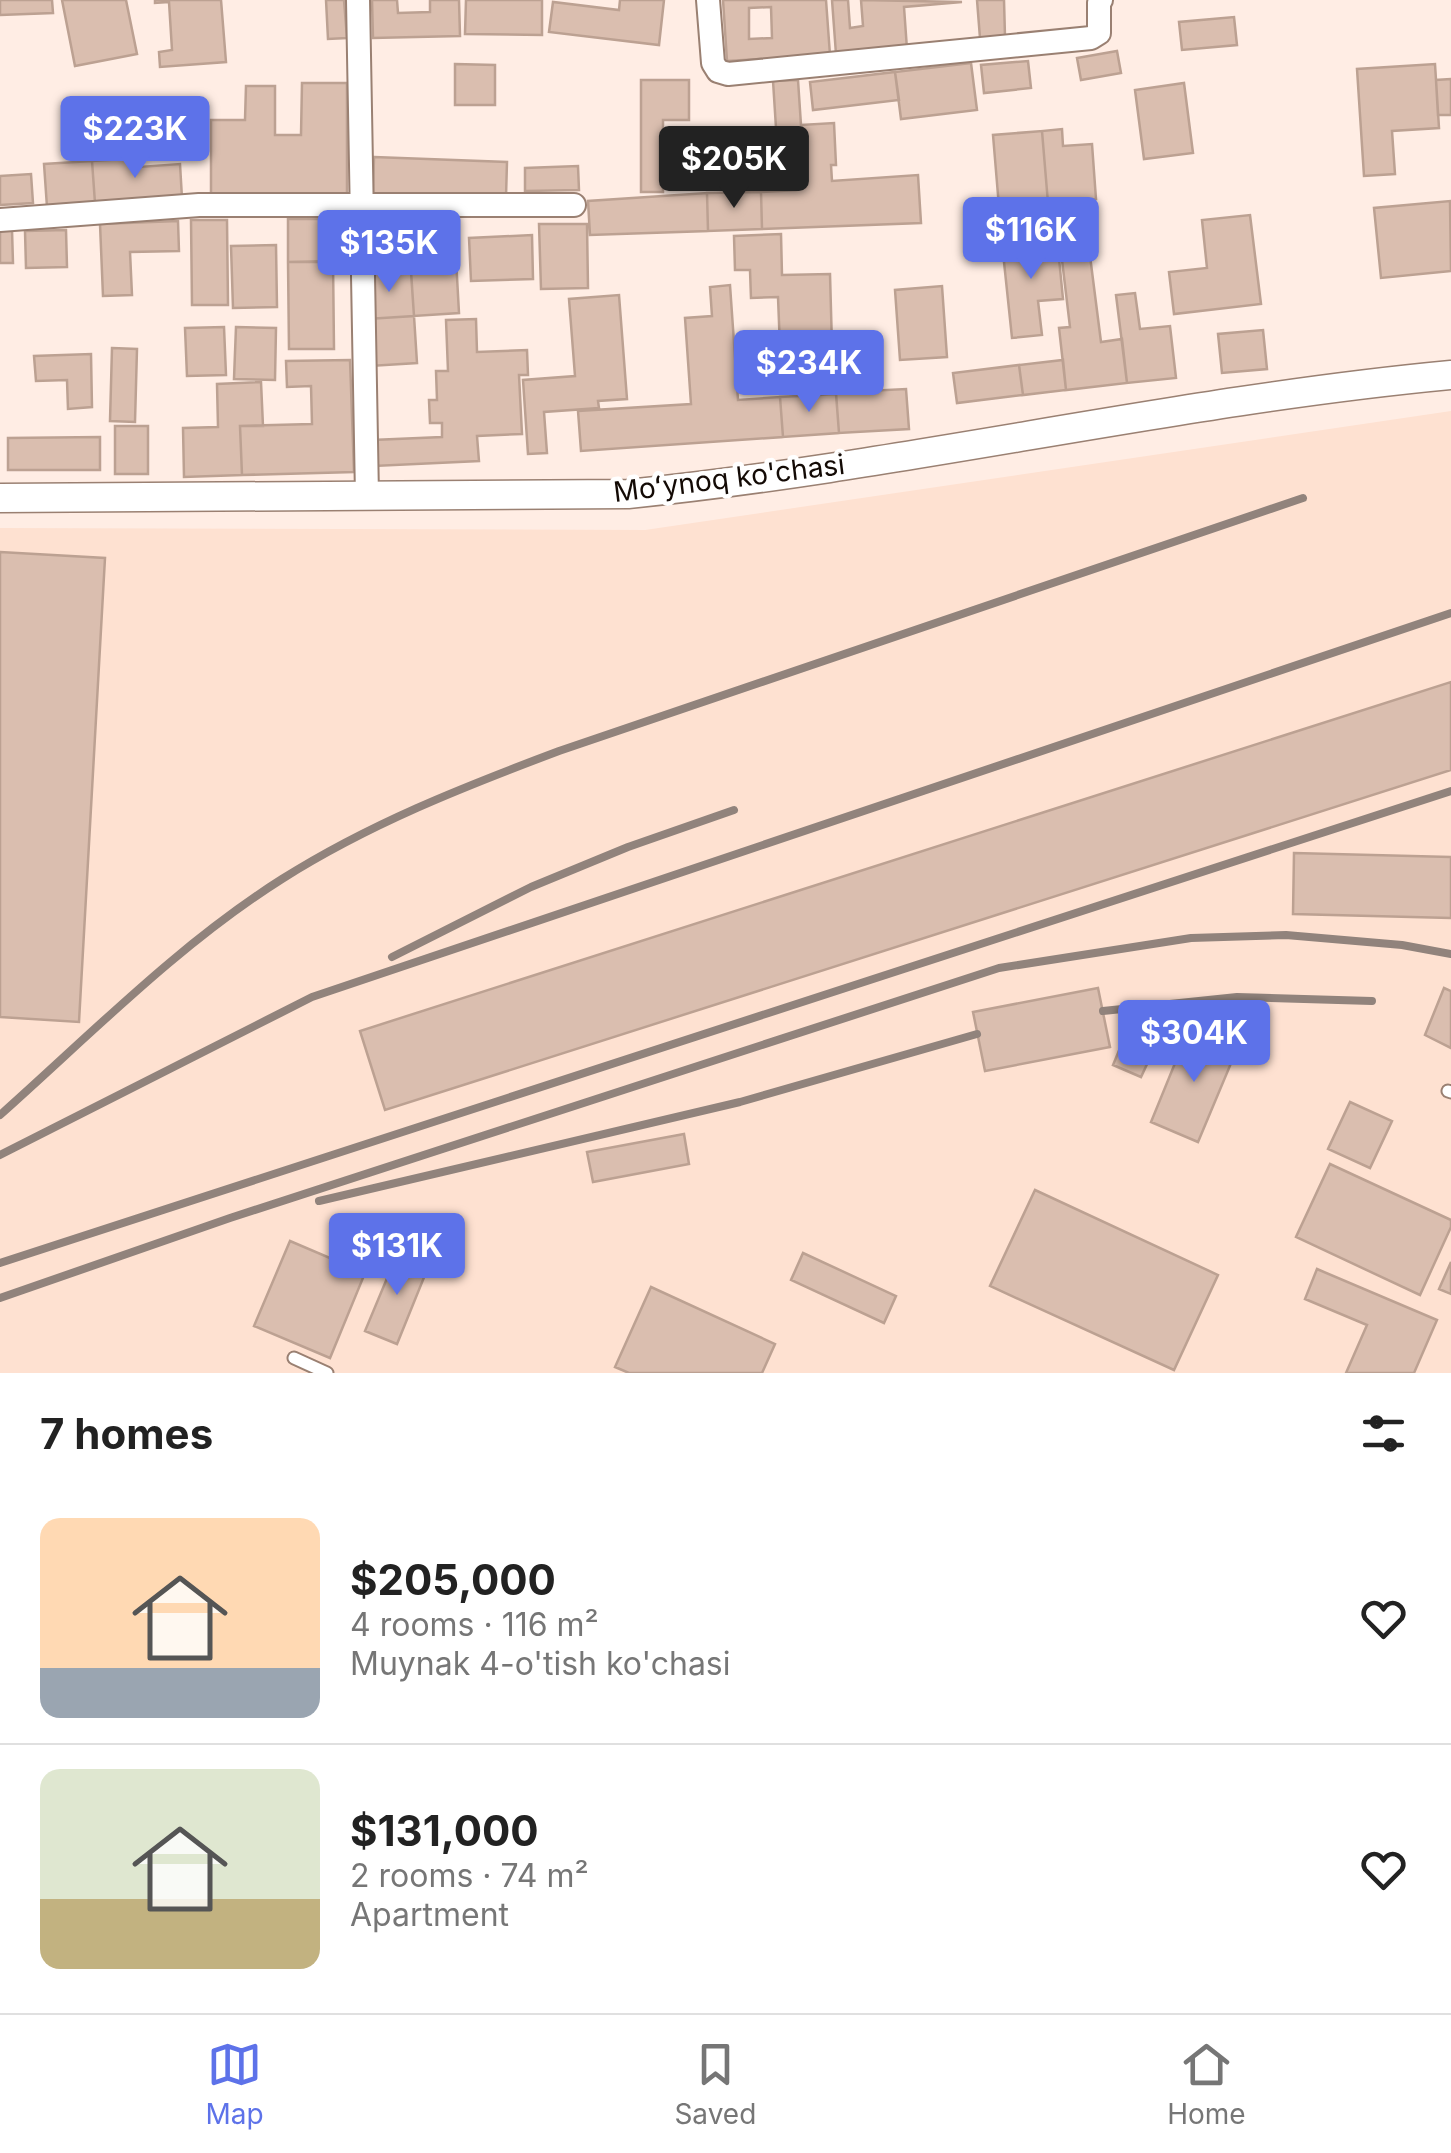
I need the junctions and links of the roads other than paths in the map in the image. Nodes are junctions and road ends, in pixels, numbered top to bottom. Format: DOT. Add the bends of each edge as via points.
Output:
graph roads {
  1 [pos="358,0"];
  2 [pos="708,0"];
  3 [pos="1101,0"];
  4 [pos="362,206"];
  5 [pos="574,206"];
  6 [pos="0,220"];
  7 [pos="1451,375"];
  8 [pos="367,496"];
  9 [pos="0,498"];
  10 [pos="294,1358"];
  11 [pos="327,1373"];
  1 -- 4 [label="street"];
  2 -- 3 [label="street" via="712,63 728,74 1092,38 1099,32"];
  4 -- 5 [label="street"];
  4 -- 6 [label="street" via="199,206"];
  4 -- 8 [label="street"];
  7 -- 8 [label="street, Moʻynoq ko'chasi" via="1251,399 724,484 628,494"];
  8 -- 9 [label="street, Moʻynoq ko'chasi"];
  10 -- 11 [label="lane"];
}
